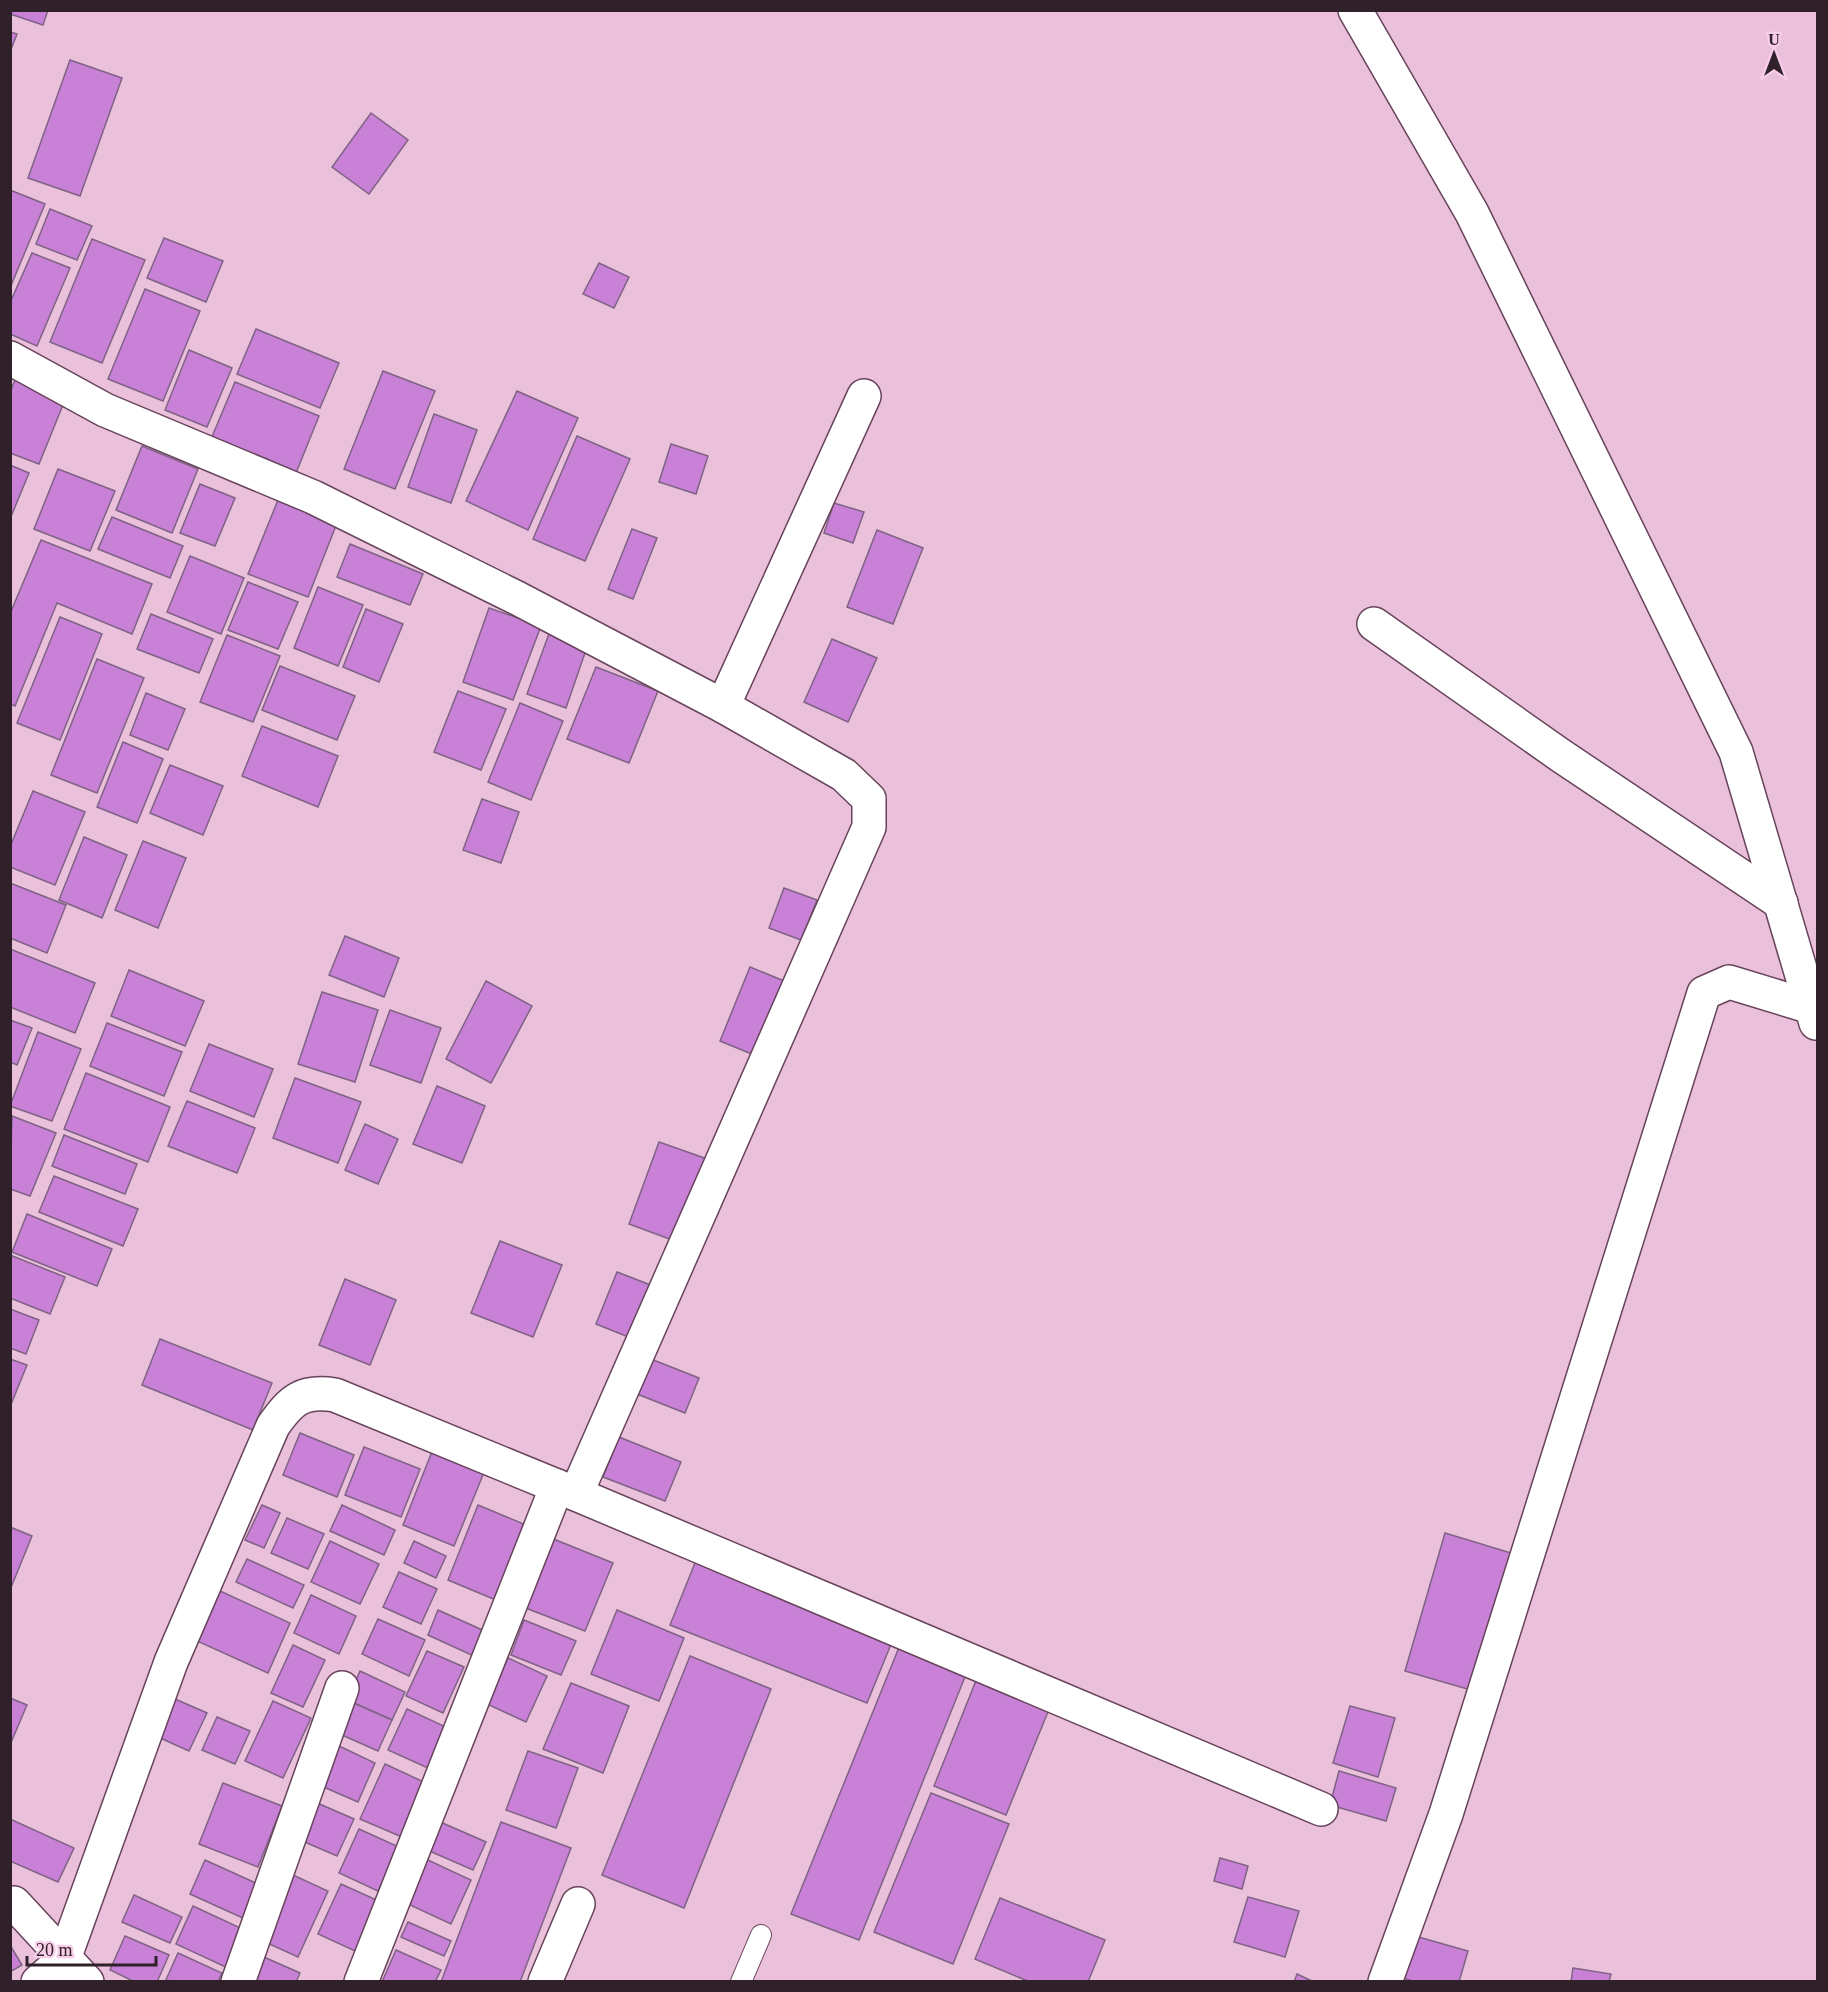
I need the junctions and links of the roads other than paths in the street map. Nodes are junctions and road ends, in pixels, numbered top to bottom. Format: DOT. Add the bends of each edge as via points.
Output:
graph roads {
  1 [pos="1355,10"];
  2 [pos="10,358"];
  3 [pos="864,396"];
  4 [pos="1374,624"];
  5 [pos="723,706"];
  6 [pos="1781,903"];
  7 [pos="1815,1017"];
  8 [pos="567,1490"];
  9 [pos="342,1688"];
  10 [pos="1321,1809"];
  11 [pos="14,1903"];
  12 [pos="578,1904"];
  13 [pos="761,1935"];
  14 [pos="64,1959"];
  15 [pos="38,1982"];
  16 [pos="87,1982"];
  17 [pos="238,1982"];
  18 [pos="361,1982"];
  19 [pos="545,1982"];
  20 [pos="741,1982"];
  21 [pos="1385,1982"];
  1 -- 6 [label="street" via="1472,213 1736,752"];
  2 -- 5 [label="street" via="105,410 313,497"];
  3 -- 5 [label="street"];
  4 -- 6 [label="street"];
  5 -- 8 [label="street" via="844,775 869,799 869,827"];
  6 -- 7 [label="street"];
  7 -- 21 [label="street" via="1729,982 1704,993 1446,1814"];
  8 -- 10 [label="street"];
  8 -- 14 [label="street" via="335,1395 302,1395 291,1404 273,1426 171,1662"];
  8 -- 18 [label="street"];
  9 -- 17 [label="street"];
  11 -- 14 [label="street"];
  12 -- 19 [label="street"];
  13 -- 20 [label="lane"];
  14 -- 15 [label="street"];
  14 -- 16 [label="street"];
}
